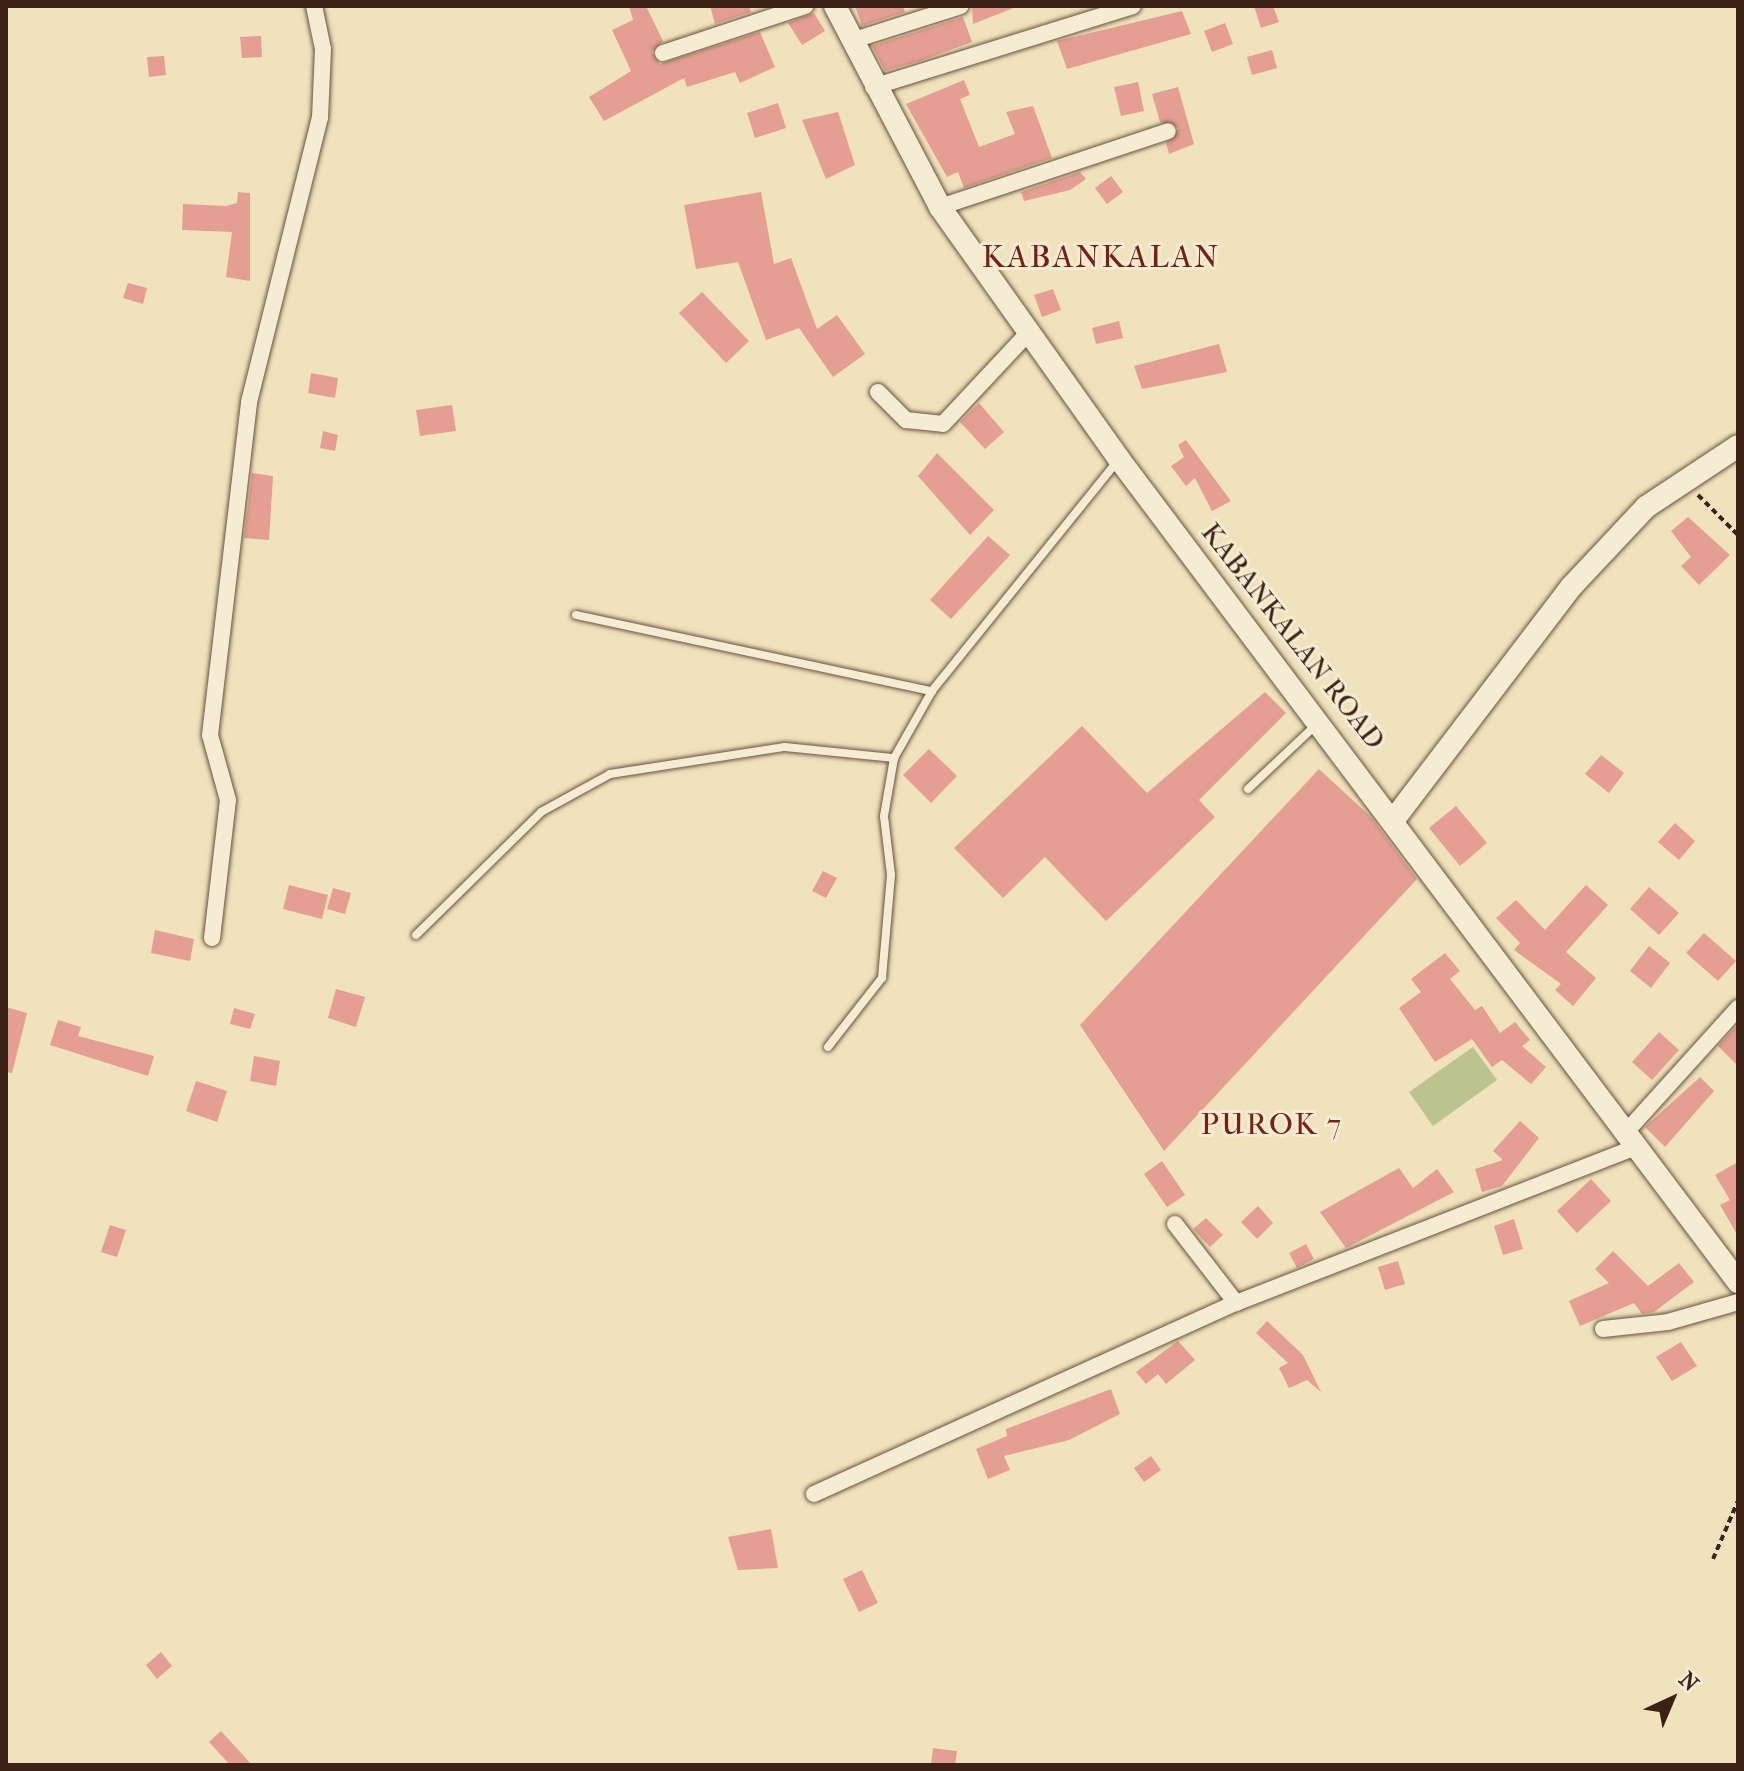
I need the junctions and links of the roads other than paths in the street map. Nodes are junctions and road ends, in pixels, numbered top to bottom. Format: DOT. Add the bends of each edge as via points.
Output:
graph roads {
  1 [pos="314,6"];
  2 [pos="805,6"];
  3 [pos="835,6"];
  4 [pos="961,6"];
  5 [pos="1133,6"];
  6 [pos="851,41"];
  7 [pos="663,53"];
  8 [pos="873,87"];
  9 [pos="1168,131"];
  10 [pos="940,207"];
  11 [pos="1029,332"];
  12 [pos="878,392"];
  13 [pos="1738,446"];
  14 [pos="1119,459"];
  15 [pos="576,615"];
  16 [pos="932,691"];
  17 [pos="1320,720"];
  18 [pos="894,758"];
  19 [pos="1248,789"];
  20 [pos="1395,818"];
  21 [pos="416,935"];
  22 [pos="212,938"];
  23 [pos="1738,1008"];
  24 [pos="828,1047"];
  25 [pos="1632,1138"];
  26 [pos="1175,1224"];
  27 [pos="1738,1282"];
  28 [pos="1738,1302"];
  29 [pos="1236,1303"];
  30 [pos="1603,1329"];
  31 [pos="814,1494"];
  1 -- 22 [label="street" via="323,49 320,118 249,402 210,735 228,800"];
  2 -- 7 [label="street"];
  3 -- 6 [label="street, KABANKALAN ROAD"];
  4 -- 6 [label="street"];
  5 -- 8 [label="street"];
  6 -- 8 [label="street, KABANKALAN ROAD"];
  8 -- 10 [label="street, KABANKALAN ROAD"];
  9 -- 10 [label="street"];
  10 -- 11 [label="street, KABANKALAN ROAD"];
  11 -- 12 [label="street" via="943,424 906,420"];
  11 -- 14 [label="street, KABANKALAN ROAD"];
  13 -- 20 [label="street" via="1683,479 1571,587"];
  14 -- 16 [label="lane"];
  14 -- 17 [label="street, KABANKALAN ROAD"];
  15 -- 16 [label="lane"];
  16 -- 18 [label="lane"];
  17 -- 19 [label="lane"];
  17 -- 20 [label="street, KABANKALAN ROAD"];
  18 -- 21 [label="lane" via="785,747 610,774 541,812"];
  18 -- 24 [label="lane" via="884,816 891,875 882,978"];
  20 -- 25 [label="street, KABANKALAN ROAD"];
  23 -- 25 [label="street"];
  25 -- 27 [label="street, KABANKALAN ROAD"];
  25 -- 29 [label="street"];
  26 -- 29 [label="street"];
  28 -- 30 [label="street" via="1668,1322"];
  29 -- 31 [label="street"];
}
